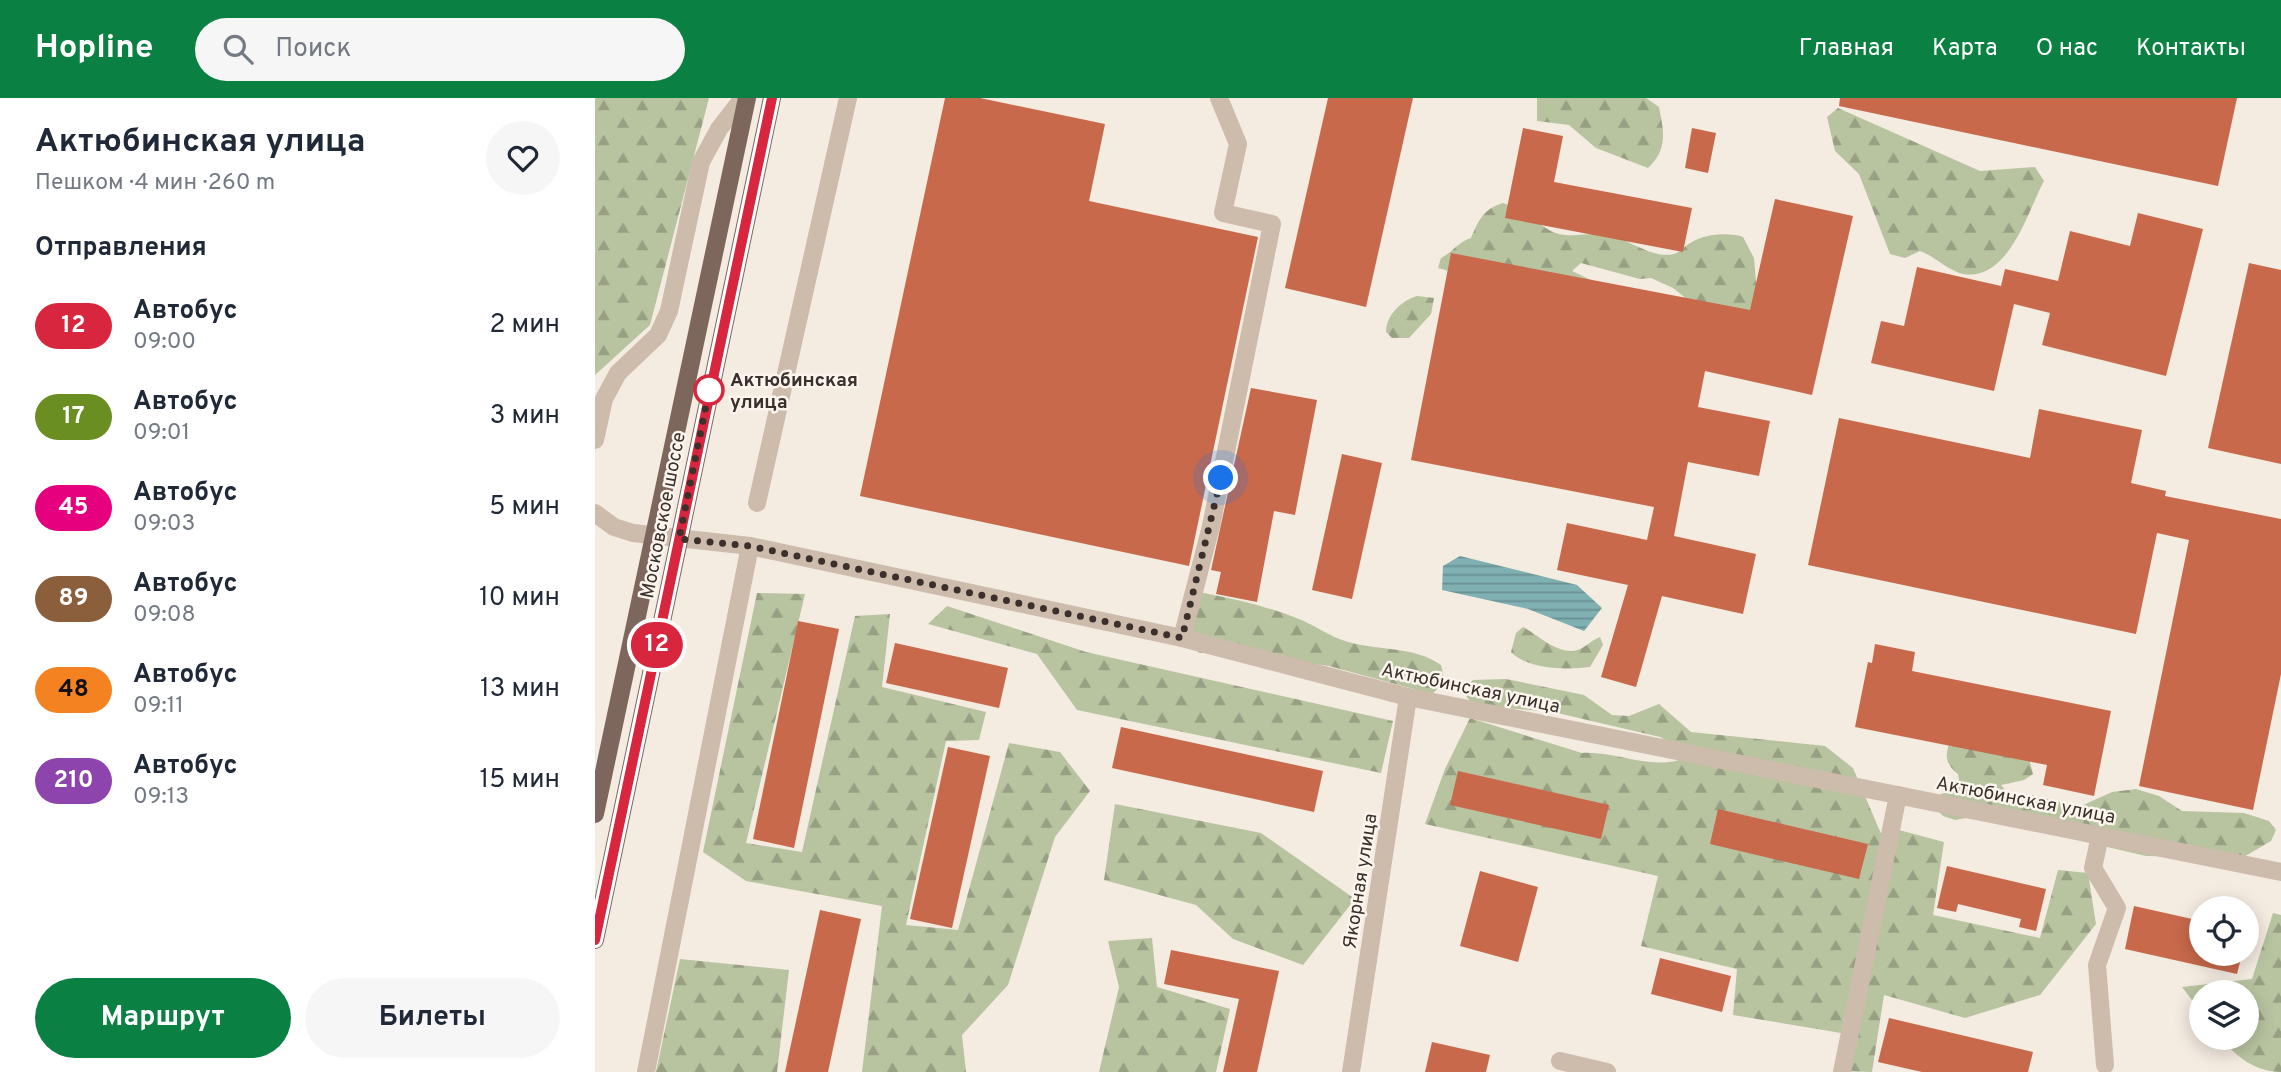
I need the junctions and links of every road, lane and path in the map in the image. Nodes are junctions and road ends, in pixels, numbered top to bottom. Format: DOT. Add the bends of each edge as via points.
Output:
graph roads {
  1 [pos="745,98"];
  2 [pos="772,98"];
  3 [pos="848,98"];
  4 [pos="1219,98"];
  5 [pos="600,398"];
  6 [pos="595,440"];
  7 [pos="757,503"];
  8 [pos="595,513"];
  9 [pos="653,537"];
  10 [pos="679,539"];
  11 [pos="750,546"];
  12 [pos="1182,638"];
  13 [pos="1408,697"];
  14 [pos="599,771"];
  15 [pos="1898,795"];
  16 [pos="595,814"];
  17 [pos="2101,836"];
  18 [pos="2281,872"];
  19 [pos="595,940"];
  20 [pos="1560,1061"];
  21 [pos="2105,1065"];
  22 [pos="646,1072"];
  23 [pos="1351,1072"];
  24 [pos="1607,1072"];
  25 [pos="1842,1072"];
  1 -- 5 [label="street" via="719,129 701,162 669,311 658,335 618,373"];
  1 -- 9 [label="main road, Московское шоссе"];
  2 -- 10 [label="main road, Московское шоссе"];
  3 -- 7 [label="street"];
  4 -- 12 [label="street" via="1238,144 1223,213 1272,224 1211,526"];
  5 -- 6 [label="street"];
  8 -- 9 [label="street, Актюбинская улица" via="614,527"];
  9 -- 10 [label="street, Актюбинская улица"];
  9 -- 14 [label="main road, Московское шоссе"];
  10 -- 11 [label="street, Актюбинская улица"];
  10 -- 19 [label="main road, Московское шоссе"];
  11 -- 12 [label="street, Актюбинская улица"];
  11 -- 22 [label="street"];
  12 -- 13 [label="street, Актюбинская улица"];
  13 -- 15 [label="street, Актюбинская улица"];
  13 -- 23 [label="street, Якорная улица"];
  14 -- 16 [label="main road, Московское шоссе"];
  15 -- 17 [label="street, Актюбинская улица"];
  15 -- 25 [label="street"];
  17 -- 18 [label="street, Актюбинская улица"];
  17 -- 21 [label="street" via="2093,868 2117,908 2097,965"];
  20 -- 24 [label="street"];
}
